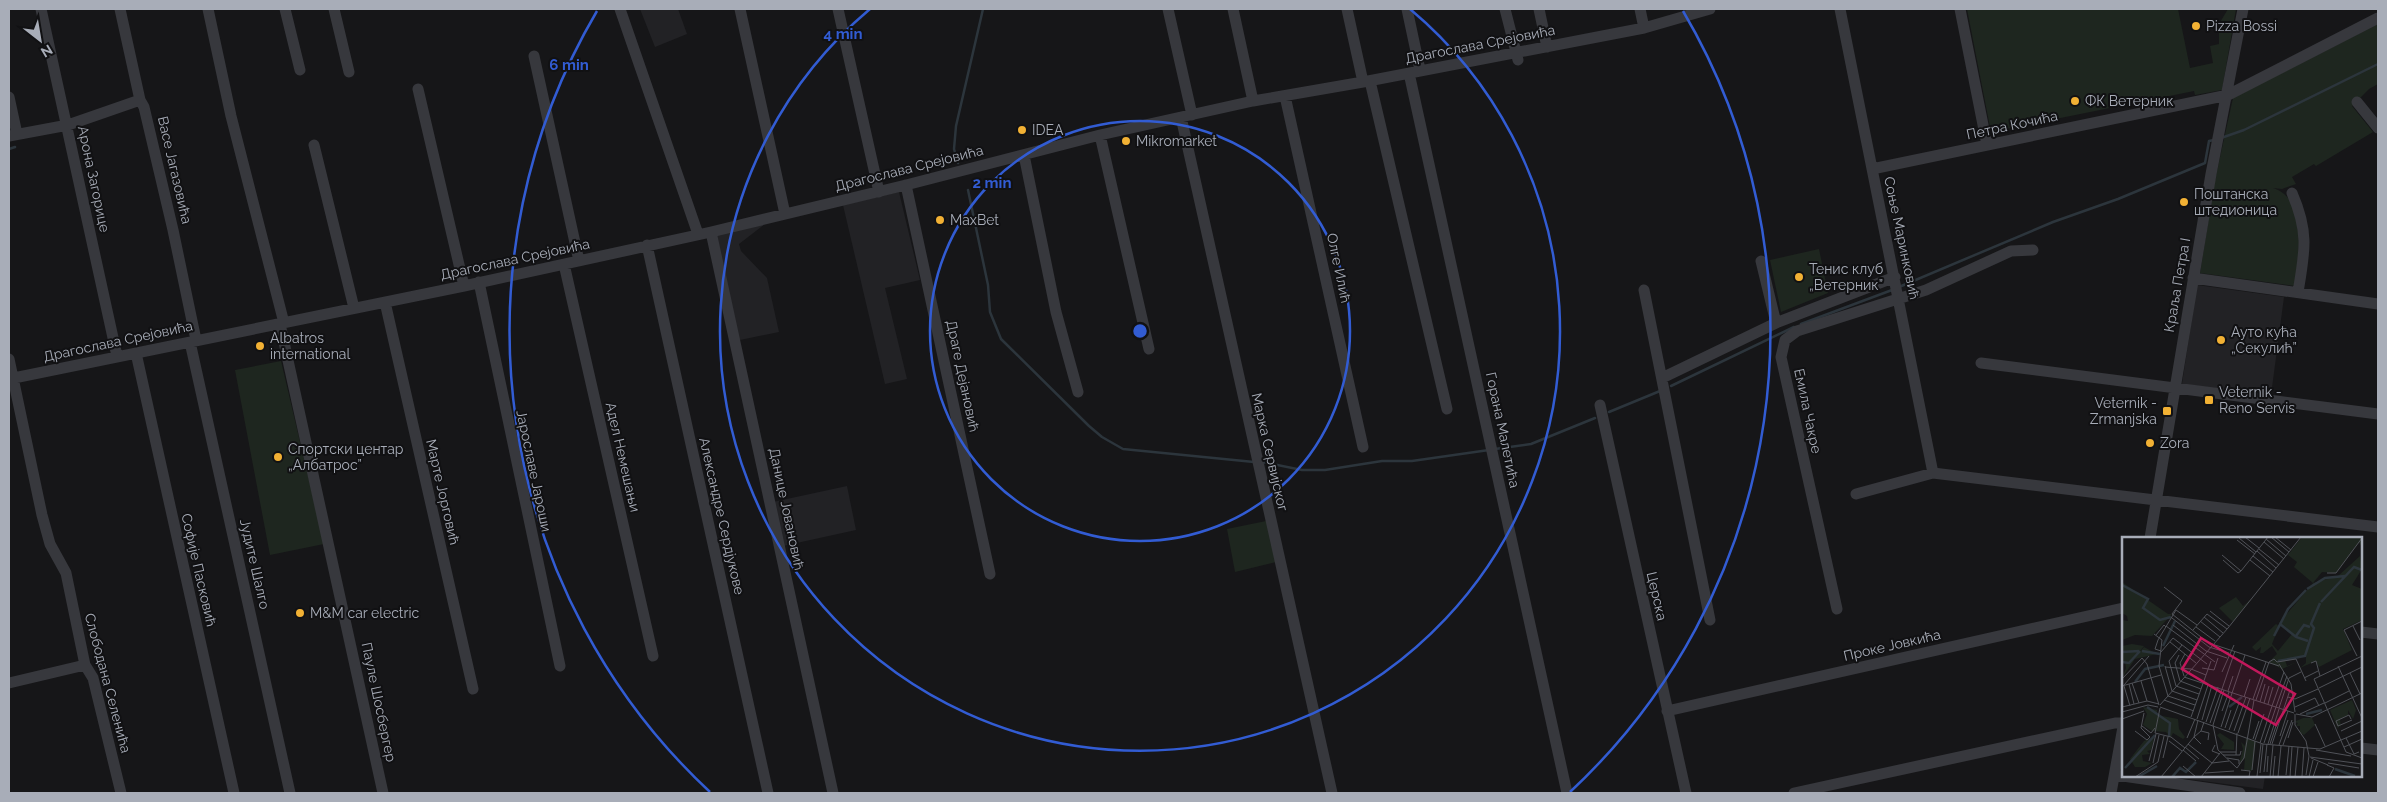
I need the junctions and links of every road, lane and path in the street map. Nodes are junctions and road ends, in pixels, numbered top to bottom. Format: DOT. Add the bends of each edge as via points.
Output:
graph roads {
  1 [pos="41,9"];
  2 [pos="120,9"];
  3 [pos="208,9"];
  4 [pos="285,9"];
  5 [pos="334,9"];
  6 [pos="620,9"];
  7 [pos="740,9"];
  8 [pos="838,9"];
  9 [pos="1168,9"];
  10 [pos="1233,9"];
  11 [pos="1347,9"];
  12 [pos="1407,9"];
  13 [pos="1505,9"];
  14 [pos="1539,9"];
  15 [pos="1640,9"];
  16 [pos="1710,9"];
  17 [pos="1840,9"];
  18 [pos="1960,9"];
  19 [pos="2243,9"];
  20 [pos="2378,18"];
  21 [pos="1644,28"];
  22 [pos="1548,47"];
  23 [pos="534,56"];
  24 [pos="1516,56"];
  25 [pos="300,70"];
  26 [pos="1420,70"];
  27 [pos="349,72"];
  28 [pos="1409,72"];
  29 [pos="1367,82"];
  30 [pos="418,89"];
  31 [pos="2228,95"];
  32 [pos="1285,96"];
  33 [pos="9,97"];
  34 [pos="140,100"];
  35 [pos="1254,101"];
  36 [pos="2357,102"];
  37 [pos="1186,116"];
  38 [pos="68,125"];
  39 [pos="2378,128"];
  40 [pos="13,135"];
  41 [pos="1100,136"];
  42 [pos="314,145"];
  43 [pos="1987,146"];
  44 [pos="1024,155"];
  45 [pos="1872,169"];
  46 [pos="906,185"];
  47 [pos="879,192"];
  48 [pos="2292,193"];
  49 [pos="785,214"];
  50 [pos="711,232"];
  51 [pos="698,234"];
  52 [pos="647,245"];
  53 [pos="2033,250"];
  54 [pos="579,261"];
  55 [pos="1761,261"];
  56 [pos="564,264"];
  57 [pos="1895,277"];
  58 [pos="2193,278"];
  59 [pos="479,282"];
  60 [pos="464,286"];
  61 [pos="1644,290"];
  62 [pos="2298,292"];
  63 [pos="1900,299"];
  64 [pos="384,302"];
  65 [pos="2378,304"];
  66 [pos="354,308"];
  67 [pos="1776,323"];
  68 [pos="282,324"];
  69 [pos="193,341"];
  70 [pos="1149,350"];
  71 [pos="136,353"];
  72 [pos="117,356"];
  73 [pos="9,359"];
  74 [pos="1981,363"];
  75 [pos="11,378"];
  76 [pos="1662,378"];
  77 [pos="2175,390"];
  78 [pos="1078,392"];
  79 [pos="1600,405"];
  80 [pos="1447,409"];
  81 [pos="2378,414"];
  82 [pos="1363,447"];
  83 [pos="1933,474"];
  84 [pos="1856,494"];
  85 [pos="2156,500"];
  86 [pos="2378,527"];
  87 [pos="2150,537"];
  88 [pos="990,574"];
  89 [pos="2122,608"];
  90 [pos="1836,609"];
  91 [pos="1710,620"];
  92 [pos="2362,632"];
  93 [pos="2378,634"];
  94 [pos="653,656"];
  95 [pos="85,666"];
  96 [pos="560,666"];
  97 [pos="9,683"];
  98 [pos="473,689"];
  99 [pos="1667,710"];
  100 [pos="2122,723"];
  101 [pos="2122,734"];
  102 [pos="2362,748"];
  103 [pos="2378,750"];
  104 [pos="2116,775"];
  105 [pos="2122,776"];
  106 [pos="2130,777"];
  107 [pos="121,793"];
  108 [pos="234,793"];
  109 [pos="290,793"];
  110 [pos="383,793"];
  111 [pos="768,793"];
  112 [pos="833,793"];
  113 [pos="1332,793"];
  114 [pos="1567,793"];
  115 [pos="1686,793"];
  116 [pos="1794,793"];
  117 [pos="2111,793"];
  118 [pos="2240,793"];
  1 -- 38 [label="street, Арона Загорице"];
  2 -- 34 [label="street, Васе Јагазовића"];
  3 -- 68 [label="street, Пауле Шосбергер"];
  4 -- 25 [label="street"];
  5 -- 27 [label="street"];
  6 -- 51 [label="street"];
  7 -- 49 [label="street"];
  8 -- 47 [label="street"];
  9 -- 37 [label="street, Марка Сервијског"];
  10 -- 35 [label="street"];
  11 -- 29 [label="street"];
  12 -- 26 [label="street"];
  13 -- 24 [label="street"];
  14 -- 22 [label="street"];
  15 -- 21 [label="street"];
  16 -- 21 [label="street, Драгослава Срејовића"];
  17 -- 45 [label="street, Соње Маринковић"];
  18 -- 43 [label="street"];
  19 -- 31 [label="street, Краља Петра I"];
  20 -- 31 [label="street, Петра Кочића"];
  21 -- 22 [label="street, Драгослава Срејовића"];
  22 -- 24 [label="street, Драгослава Срејовића"];
  23 -- 54 [label="street"];
  24 -- 26 [label="street, Драгослава Срејовића"];
  26 -- 28 [label="street, Драгослава Срејовића"];
  28 -- 29 [label="street, Драгослава Срејовића"];
  28 -- 114 [label="street, Горана Малетића"];
  29 -- 32 [label="street, Драгослава Срејовића"];
  29 -- 80 [label="street"];
  30 -- 60 [label="street"];
  31 -- 43 [label="street, Петра Кочића"];
  31 -- 58 [label="street, Краља Петра I"];
  32 -- 35 [label="street, Драгослава Срејовића"];
  32 -- 82 [label="street, Олге Илић"];
  33 -- 40 [label="street"];
  34 -- 38 [label="street"];
  34 -- 69 [label="street, Васе Јагазовића" via="158,161"];
  35 -- 37 [label="street, Драгослава Срејовића"];
  36 -- 39 [label="street"];
  37 -- 41 [label="street, Драгослава Срејовића"];
  37 -- 113 [label="street, Марка Сервијског"];
  38 -- 40 [label="street"];
  38 -- 72 [label="street, Арона Загорице"];
  41 -- 44 [label="street, Драгослава Срејовића"];
  41 -- 70 [label="street"];
  42 -- 66 [label="street"];
  43 -- 45 [label="street, Петра Кочића"];
  44 -- 46 [label="street, Драгослава Срејовића"];
  44 -- 78 [label="street" via="1056,312"];
  45 -- 57 [label="street, Соње Маринковић"];
  46 -- 47 [label="street, Драгослава Срејовића"];
  46 -- 88 [label="street, Драге Дејановић"];
  47 -- 49 [label="street, Драгослава Срејовића"];
  48 -- 62 [label="street" via="2305,230"];
  49 -- 50 [label="street, Драгослава Срејовића"];
  50 -- 51 [label="street, Драгослава Срејовића"];
  50 -- 112 [label="street, Данице Јовановић"];
  51 -- 52 [label="street, Драгослава Срејовића"];
  52 -- 54 [label="street, Драгослава Срејовића"];
  52 -- 111 [label="street, Александре Сердјукове"];
  53 -- 63 [label="street" via="2011,251"];
  54 -- 56 [label="street, Драгослава Срејовића"];
  55 -- 67 [label="street"];
  56 -- 59 [label="street, Драгослава Срејовића"];
  56 -- 94 [label="street, Адел Немешањи"];
  57 -- 63 [label="street, Соње Маринковић"];
  57 -- 67 [label="street"];
  58 -- 62 [label="street"];
  58 -- 77 [label="street, Краља Петра I"];
  59 -- 60 [label="street, Драгослава Срејовића"];
  59 -- 96 [label="street, Јарославе Јароши"];
  60 -- 64 [label="street, Драгослава Срејовића"];
  61 -- 76 [label="street"];
  62 -- 65 [label="street"];
  63 -- 83 [label="street, Соње Маринковић"];
  63 -- 90 [label="street, Емила Чакре" via="1797,331 1788,336 1781,350"];
  64 -- 66 [label="street, Драгослава Срејовића"];
  64 -- 98 [label="street, Марте Јорговић"];
  66 -- 68 [label="street, Драгослава Срејовића"];
  67 -- 76 [label="street"];
  68 -- 69 [label="street, Драгослава Срејовића"];
  68 -- 110 [label="street, Пауле Шосбергер"];
  69 -- 71 [label="street, Драгослава Срејовића"];
  69 -- 109 [label="street, Јудите Шалго"];
  71 -- 72 [label="street, Драгослава Срејовића"];
  71 -- 108 [label="street, Софије Пасковић"];
  72 -- 75 [label="street, Драгослава Срејовића"];
  73 -- 75 [label="street, Слободана Селенића"];
  74 -- 77 [label="street"];
  75 -- 95 [label="street, Слободана Селенића" via="50,544 66,573"];
  76 -- 91 [label="street"];
  77 -- 81 [label="street"];
  77 -- 85 [label="street, Краља Петра I"];
  79 -- 99 [label="street, Церска"];
  83 -- 84 [label="street"];
  83 -- 85 [label="street"];
  85 -- 86 [label="street"];
  85 -- 87 [label="street, Краља Петра I"];
  89 -- 99 [label="street, Проке Јовкића"];
  92 -- 93 [label="street"];
  95 -- 97 [label="street"];
  95 -- 107 [label="street, Слободана Селенића" via="92,678"];
  99 -- 115 [label="street, Церска"];
  100 -- 116 [label="street"];
  101 -- 104 [label="street"];
  102 -- 103 [label="street"];
  104 -- 105 [label="street"];
  104 -- 117 [label="street"];
  106 -- 118 [label="street"];
}
